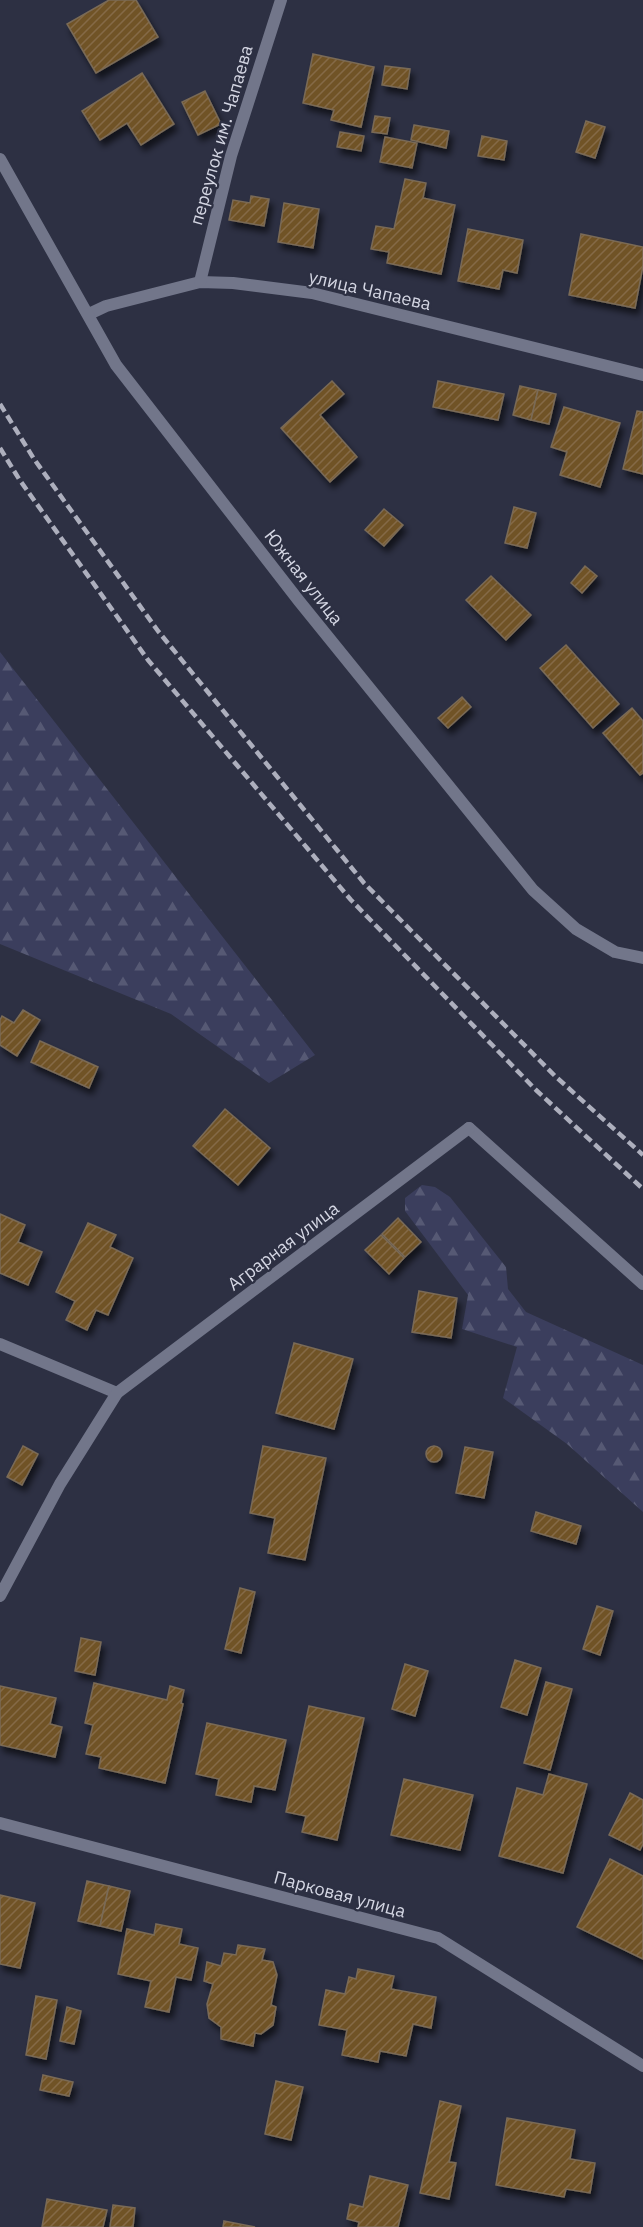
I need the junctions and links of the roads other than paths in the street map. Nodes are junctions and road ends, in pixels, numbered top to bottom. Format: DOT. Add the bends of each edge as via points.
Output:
graph roads {
  1 [pos="281,0"];
  2 [pos="0,159"];
  3 [pos="200,282"];
  4 [pos="88,314"];
  5 [pos="643,375"];
  6 [pos="643,958"];
  7 [pos="643,1284"];
  8 [pos="0,1344"];
  9 [pos="117,1393"];
  10 [pos="0,1596"];
  11 [pos="0,1823"];
  12 [pos="643,2066"];
  1 -- 3 [label="street, переулок им. Чапаева" via="231,156"];
  2 -- 4 [label="street, Южная улица"];
  3 -- 4 [label="street, улица Чапаева"];
  3 -- 5 [label="street, улица Чапаева" via="312,293"];
  4 -- 6 [label="street, Южная улица" via="130,384 298,601 533,890 576,929 615,952"];
  7 -- 9 [label="street, Аграрная улица" via="470,1128"];
  8 -- 9 [label="street"];
  9 -- 10 [label="street, Аграрная улица" via="60,1484"];
  11 -- 12 [label="street, Парковая улица" via="438,1938"];
}
